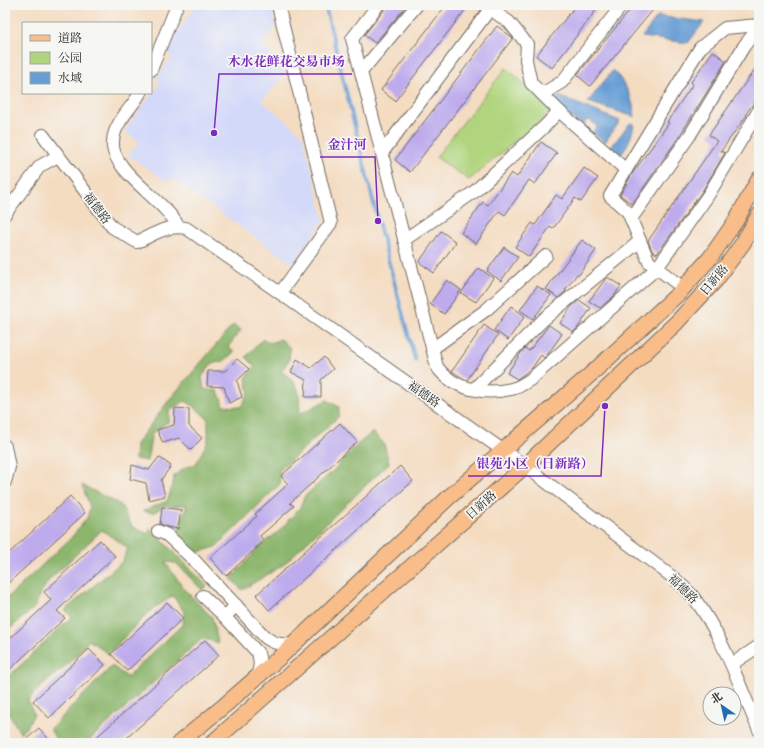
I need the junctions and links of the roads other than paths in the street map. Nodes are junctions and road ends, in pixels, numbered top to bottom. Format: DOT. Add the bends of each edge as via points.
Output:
graph roads {
  1 [pos="176,5"];
  2 [pos="278,5"];
  3 [pos="378,5"];
  4 [pos="417,5"];
  5 [pos="622,5"];
  6 [pos="491,7"];
  7 [pos="759,25"];
  8 [pos="759,29"];
  9 [pos="152,67"];
  10 [pos="361,72"];
  11 [pos="139,94"];
  12 [pos="542,94"];
  13 [pos="759,110"];
  14 [pos="559,111"];
  15 [pos="44,136"];
  16 [pos="382,153"];
  17 [pos="58,156"];
  18 [pos="626,170"];
  19 [pos="759,179"];
  20 [pos="5,214"];
  21 [pos="759,215"];
  22 [pos="631,220"];
  23 [pos="178,226"];
  24 [pos="404,240"];
  25 [pos="640,241"];
  26 [pos="546,256"];
  27 [pos="656,268"];
  28 [pos="683,288"];
  29 [pos="280,293"];
  30 [pos="432,349"];
  31 [pos="474,389"];
  32 [pos="5,446"];
  33 [pos="504,451"];
  34 [pos="525,466"];
  35 [pos="5,482"];
  36 [pos="158,532"];
  37 [pos="203,596"];
  38 [pos="236,606"];
  39 [pos="225,617"];
  40 [pos="294,644"];
  41 [pos="759,646"];
  42 [pos="732,664"];
  43 [pos="256,678"];
  44 [pos="225,705"];
  45 [pos="759,730"];
  46 [pos="214,742"];
  47 [pos="179,743"];
  48 [pos="186,743"];
  1 -- 9 [label="street"];
  2 -- 29 [label="street" via="331,223"];
  3 -- 10 [label="street" via="352,39"];
  4 -- 10 [label="street"];
  5 -- 12 [label="street" via="562,82"];
  6 -- 12 [label="street" via="509,22 527,44 526,60 531,83"];
  6 -- 16 [label="street"];
  7 -- 18 [label="street" via="725,28 700,48"];
  8 -- 22 [label="street" via="744,46 690,135"];
  10 -- 16 [label="street"];
  11 -- 23 [label="street" via="117,126 113,141 114,154 125,170 174,218"];
  12 -- 14 [label="street"];
  13 -- 27 [label="street" via="709,194"];
  14 -- 18 [label="street"];
  14 -- 24 [label="street" via="474,192"];
  15 -- 17 [label="street, 福德路"];
  16 -- 24 [label="street"];
  17 -- 20 [label="street" via="40,166"];
  17 -- 23 [label="street, 福德路" via="112,227 136,242"];
  18 -- 22 [label="street" via="610,196 628,212"];
  19 -- 28 [label="main road, 日新路" via="735,222 714,252"];
  21 -- 34 [label="main road, 日新路" via="743,243 716,280 676,322"];
  22 -- 25 [label="street"];
  23 -- 29 [label="street, 福德路" via="186,228"];
  24 -- 30 [label="street"];
  25 -- 27 [label="street" via="649,262"];
  25 -- 31 [label="street" via="544,319"];
  26 -- 30 [label="street" via="486,310"];
  27 -- 28 [label="street"];
  27 -- 31 [label="street" via="531,379 513,389 490,392"];
  28 -- 33 [label="main road, 日新路"];
  29 -- 33 [label="street, 福德路"];
  30 -- 31 [label="street" via="437,368 444,376 461,387"];
  32 -- 35 [label="street" via="8,467"];
  33 -- 34 [label="street, 福德路"];
  33 -- 40 [label="main road, 日新路" via="448,498"];
  34 -- 42 [label="street, 福德路" via="694,597"];
  34 -- 46 [label="main road, 日新路"];
  36 -- 38 [label="street" via="167,535 194,560"];
  37 -- 39 [label="street"];
  38 -- 39 [label="street"];
  38 -- 40 [label="street" via="265,638 283,645"];
  39 -- 43 [label="street" via="258,653 260,660"];
  40 -- 43 [label="main road, 日新路"];
  41 -- 42 [label="street"];
  42 -- 45 [label="street, 福德路"];
  43 -- 44 [label="main road, 日新路"];
  44 -- 47 [label="main road, 日新路"];
  44 -- 48 [label="main road, 日新路"];
}
